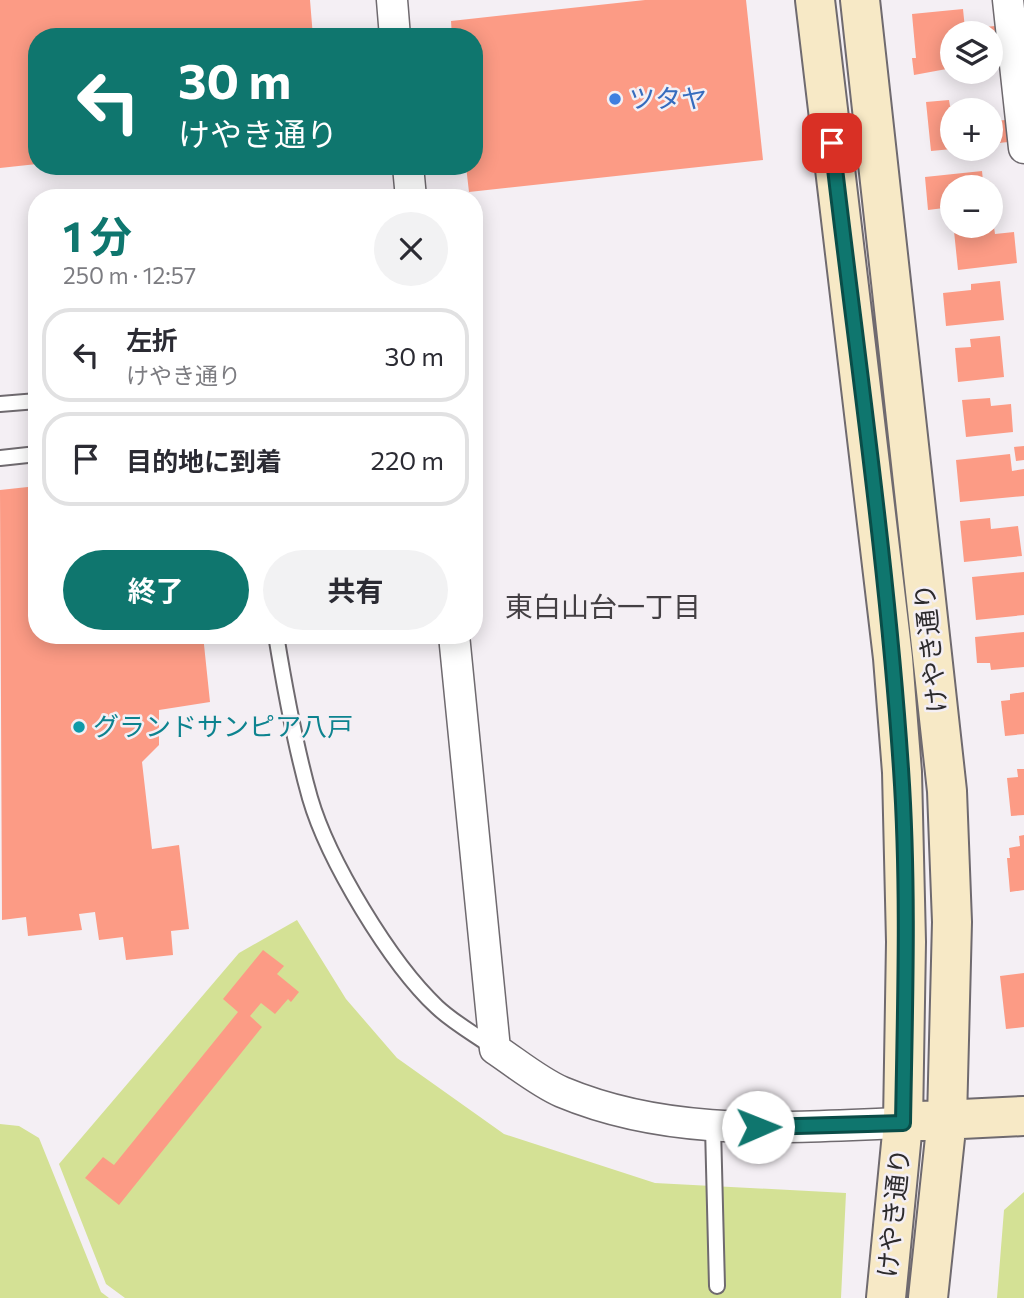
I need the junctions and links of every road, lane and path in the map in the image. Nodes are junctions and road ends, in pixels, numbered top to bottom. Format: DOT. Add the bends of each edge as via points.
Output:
graph roads {
  1 [pos="391,0"];
  2 [pos="815,0"];
  3 [pos="860,0"];
  4 [pos="1009,0"];
  5 [pos="394,28"];
  6 [pos="1024,148"];
  7 [pos="28,402"];
  8 [pos="0,404"];
  9 [pos="28,455"];
  10 [pos="0,458"];
  11 [pos="278,644"];
  12 [pos="455,644"];
  13 [pos="495,1049"];
  14 [pos="1024,1116"];
  15 [pos="947,1119"];
  16 [pos="903,1123"];
  17 [pos="713,1127"];
  18 [pos="717,1286"];
  19 [pos="886,1298"];
  20 [pos="928,1298"];
  1 -- 5 [label="street"];
  2 -- 16 [label="street, けやき通り" via="902,772 906,942"];
  3 -- 15 [label="street, けやき通り" via="947,790 952,922"];
  4 -- 6 [label="street"];
  7 -- 8 [label="lane"];
  9 -- 10 [label="lane"];
  11 -- 13 [label="lane" via="311,801 347,883 389,949 438,1007"];
  12 -- 13 [label="street"];
  13 -- 17 [label="street" via="560,1091 618,1111"];
  14 -- 15 [label="street"];
  15 -- 16 [label="street"];
  15 -- 20 [label="street, けやき通り"];
  16 -- 17 [label="street"];
  16 -- 19 [label="street, けやき通り"];
  17 -- 18 [label="lane"];
}
